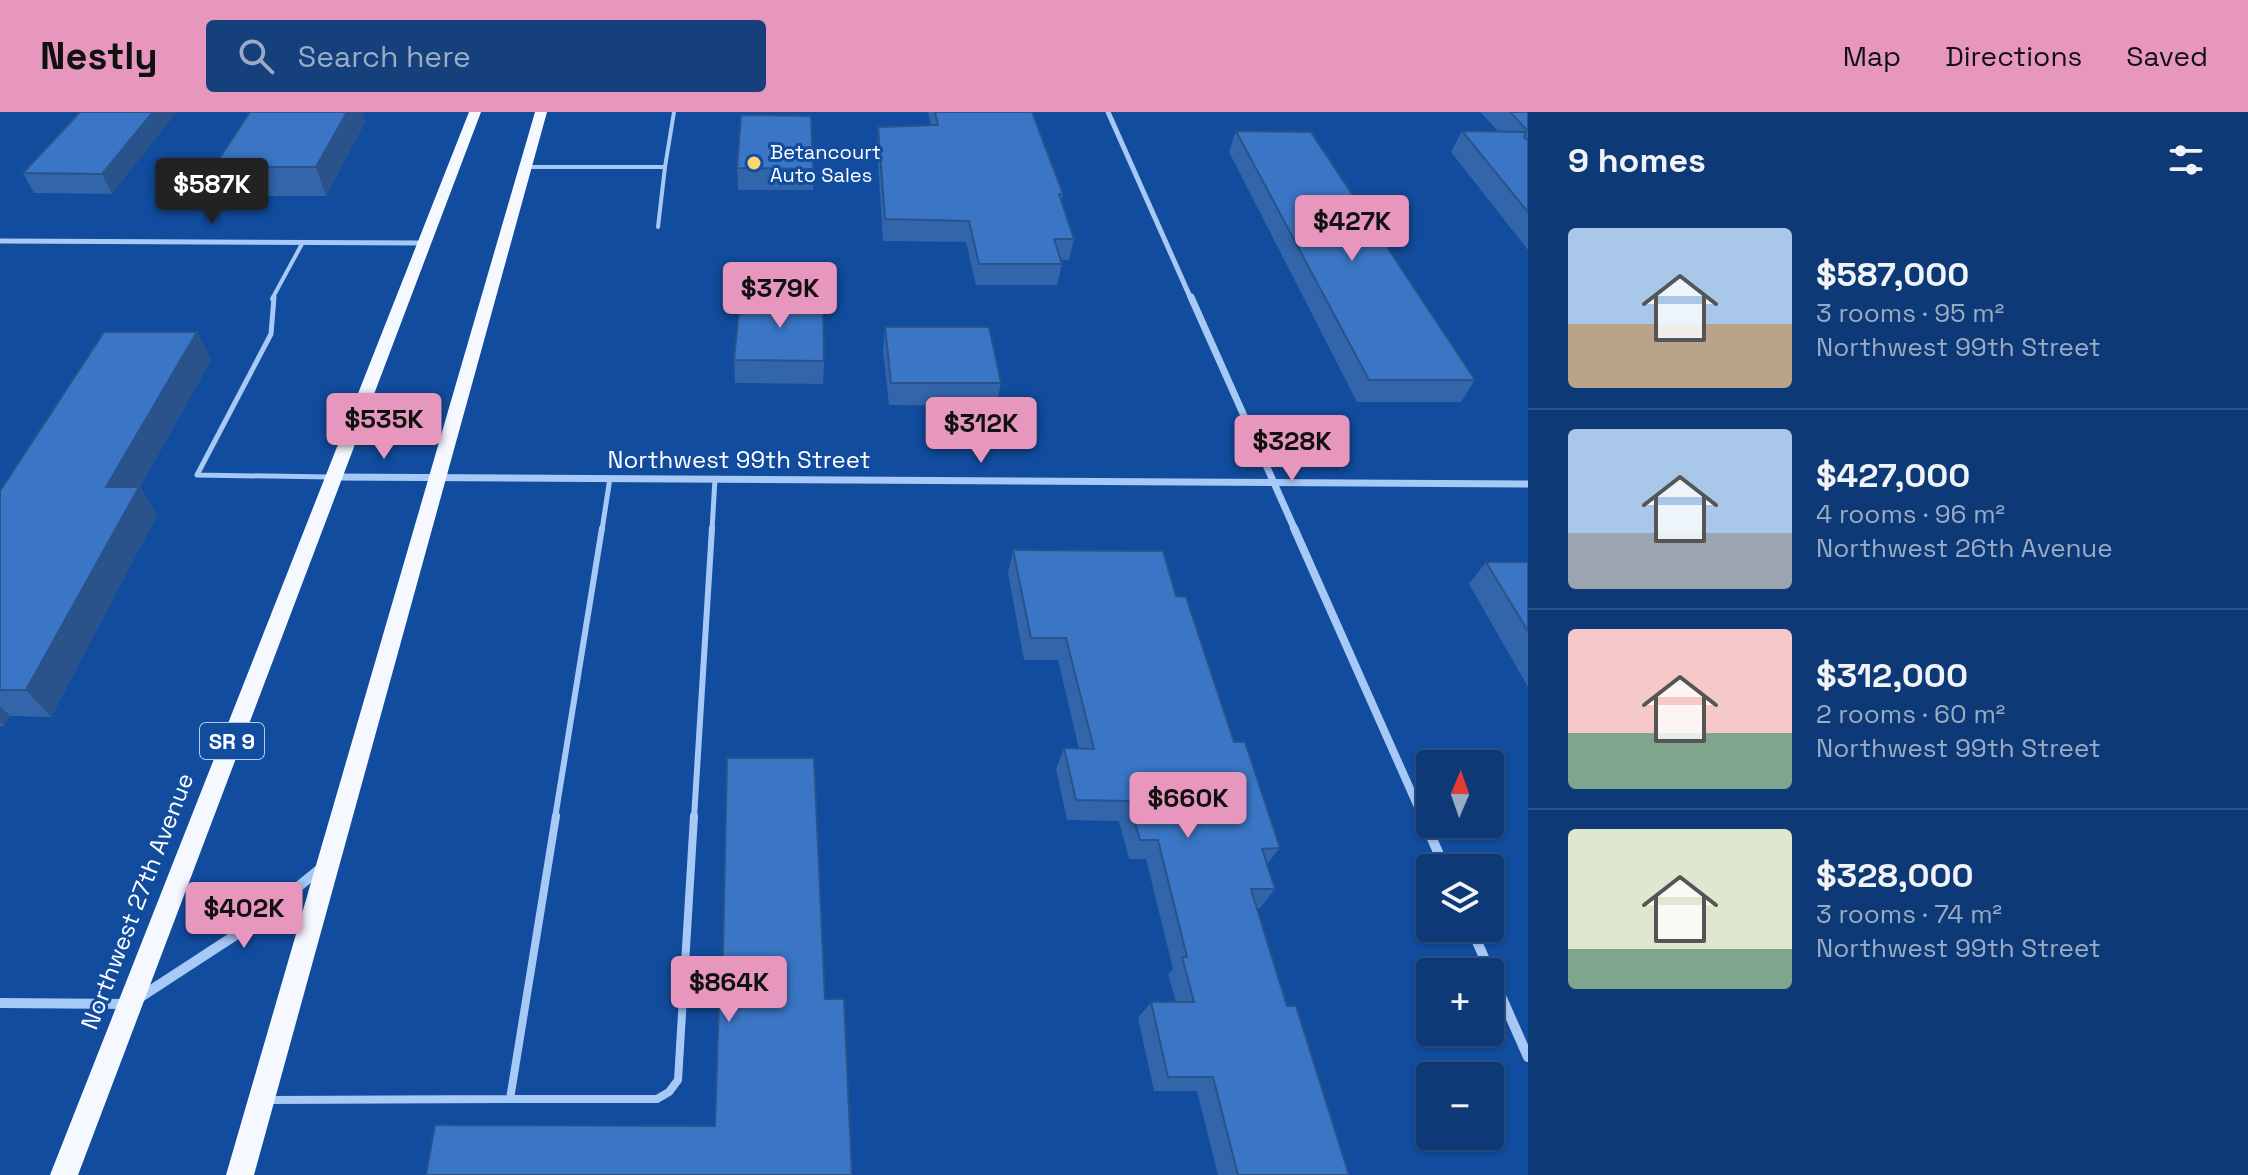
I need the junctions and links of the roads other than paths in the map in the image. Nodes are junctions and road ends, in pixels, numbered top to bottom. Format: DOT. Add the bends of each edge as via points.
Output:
graph roads {
  1 [pos="475,112"];
  2 [pos="541,112"];
  3 [pos="674,112"];
  4 [pos="1108,112"];
  5 [pos="525,167"];
  6 [pos="665,167"];
  7 [pos="658,227"];
  8 [pos="0,241"];
  9 [pos="303,242"];
  10 [pos="424,243"];
  11 [pos="334,477"];
  12 [pos="434,477"];
  13 [pos="610,478"];
  14 [pos="715,479"];
  15 [pos="1275,483"];
  16 [pos="1528,484"];
  17 [pos="1439,854"];
  18 [pos="332,860"];
  19 [pos="1477,942"];
  20 [pos="0,1003"];
  21 [pos="129,1004"];
  22 [pos="1528,1057"];
  23 [pos="510,1099"];
  24 [pos="262,1101"];
  25 [pos="64,1175"];
  26 [pos="240,1175"];
  1 -- 10 [label="main road, Northwest 27th Avenue / SR 9"];
  2 -- 5 [label="main road"];
  3 -- 6 [label="lane"];
  4 -- 15 [label="street"];
  5 -- 6 [label="lane"];
  5 -- 12 [label="main road"];
  6 -- 7 [label="lane"];
  8 -- 9 [label="street"];
  9 -- 10 [label="street"];
  9 -- 11 [label="lane" via="272,300 271,334 197,475"];
  10 -- 11 [label="main road, Northwest 27th Avenue / SR 9"];
  11 -- 12 [label="street, Northwest 99th Street"];
  11 -- 21 [label="main road, Northwest 27th Avenue / SR 9"];
  12 -- 13 [label="street, Northwest 99th Street"];
  12 -- 18 [label="main road"];
  13 -- 14 [label="street, Northwest 99th Street"];
  13 -- 23 [label="lane"];
  14 -- 15 [label="street, Northwest 99th Street"];
  14 -- 23 [label="lane" via="678,1080 669,1092 646,1101"];
  15 -- 16 [label="street, Northwest 99th Street"];
  15 -- 17 [label="street"];
  18 -- 21 [label="street" via="251,925"];
  18 -- 24 [label="main road"];
  19 -- 22 [label="street"];
  20 -- 21 [label="street"];
  21 -- 25 [label="main road, Northwest 27th Avenue / SR 9"];
  23 -- 24 [label="lane"];
  24 -- 26 [label="main road"];
}
